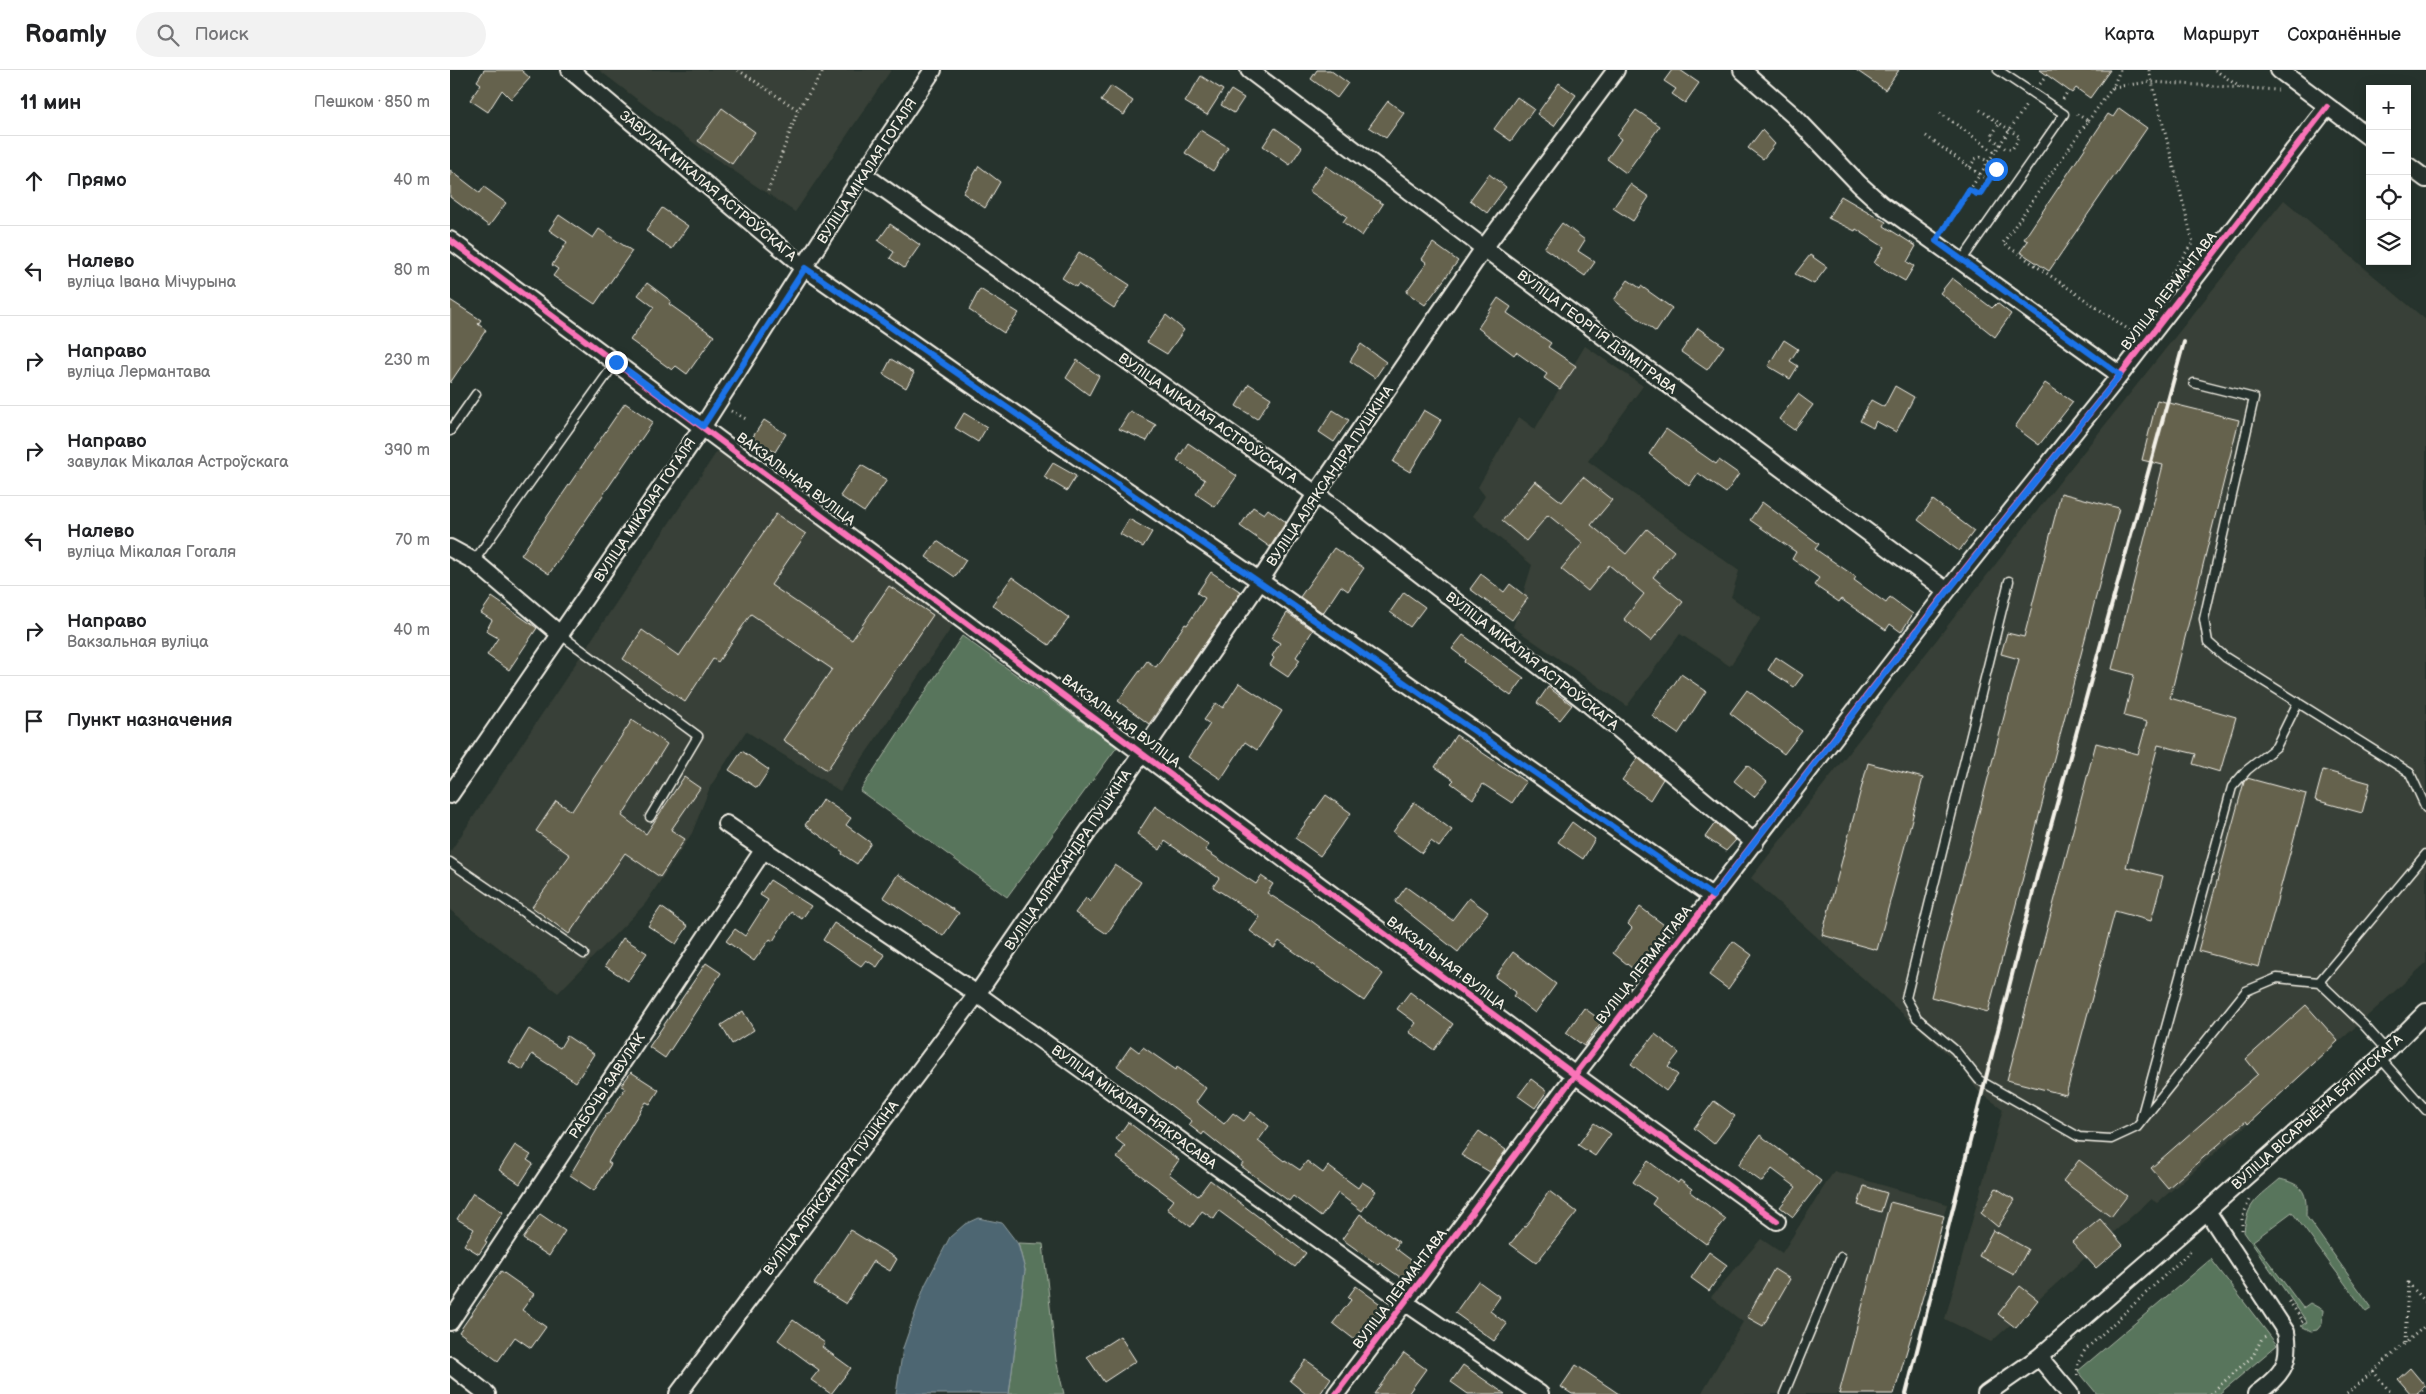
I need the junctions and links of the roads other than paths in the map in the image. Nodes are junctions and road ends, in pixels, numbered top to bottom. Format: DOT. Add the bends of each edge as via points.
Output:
graph roads {
  1 [pos="570,70"];
  2 [pos="933,70"];
  3 [pos="1249,70"];
  4 [pos="1616,70"];
  5 [pos="1742,70"];
  6 [pos="1998,70"];
  7 [pos="2279,70"];
  8 [pos="2327,107"];
  9 [pos="2366,135"];
  10 [pos="2411,168"];
  11 [pos="863,174"];
  12 [pos="2426,179"];
  13 [pos="450,240"];
  14 [pos="1484,248"];
  15 [pos="1962,260"];
  16 [pos="805,268"];
  17 [pos="616,362"];
  18 [pos="2120,375"];
  19 [pos="2194,382"];
  20 [pos="476,394"];
  21 [pos="703,426"];
  22 [pos="450,431"];
  23 [pos="1316,494"];
  24 [pos="450,548"];
  25 [pos="474,561"];
  26 [pos="1260,581"];
  27 [pos="2009,581"];
  28 [pos="1948,591"];
  29 [pos="561,635"];
  30 [pos="2298,702"];
  31 [pos="1142,753"];
  32 [pos="450,796"];
  33 [pos="2426,808"];
  34 [pos="650,817"];
  35 [pos="726,824"];
  36 [pos="1755,843"];
  37 [pos="764,850"];
  38 [pos="2426,854"];
  39 [pos="450,862"];
  40 [pos="1713,896"];
  41 [pos="584,954"];
  42 [pos="2319,982"];
  43 [pos="977,994"];
  44 [pos="2426,1012"];
  45 [pos="2383,1055"];
  46 [pos="1575,1074"];
  47 [pos="2426,1110"];
  48 [pos="2140,1123"];
  49 [pos="2207,1212"];
  50 [pos="1777,1221"];
  51 [pos="1841,1257"];
  52 [pos="1406,1302"];
  53 [pos="450,1322"];
  54 [pos="2039,1357"];
  55 [pos="450,1365"];
  56 [pos="487,1394"];
  57 [pos="678,1394"];
  58 [pos="1336,1394"];
  59 [pos="1540,1394"];
  60 [pos="1784,1394"];
  61 [pos="1986,1394"];
  62 [pos="2070,1394"];
  63 [pos="2256,1394"];
  1 -- 16 [label="street, ЗАВУЛАК МІКАЛАЯ АСТРОЎСКАГА"];
  2 -- 11 [label="street, ВУЛІЦА МІКАЛАЯ ГОГАЛЯ"];
  3 -- 14 [label="street, ВУЛІЦА ГЕОРГІЯ ДЗІМІТРАВА"];
  4 -- 14 [label="street, ВУЛІЦА АЛЯКСАНДРА ПУШКІНА"];
  5 -- 15 [label="street" via="1794,116 1864,189"];
  6 -- 15 [label="lane" via="2064,114"];
  7 -- 8 [label="street"];
  8 -- 9 [label="street"];
  8 -- 18 [label="street, ВУЛІЦА ЛЕРМАНТАВА" via="2139,337"];
  10 -- 12 [label="street"];
  11 -- 16 [label="street, ВУЛІЦА МІКАЛАЯ ГОГАЛЯ"];
  11 -- 23 [label="street, ВУЛІЦА МІКАЛАЯ АСТРОЎСКАГА"];
  13 -- 17 [label="street, ВАКЗАЛЬНАЯ ВУЛІЦА"];
  14 -- 23 [label="street, ВУЛІЦА АЛЯКСАНДРА ПУШКІНА"];
  14 -- 28 [label="street, ВУЛІЦА ГЕОРГІЯ ДЗІМІТРАВА"];
  15 -- 18 [label="street"];
  16 -- 21 [label="street, ВУЛІЦА МІКАЛАЯ ГОГАЛЯ"];
  16 -- 26 [label="street, ЗАВУЛАК МІКАЛАЯ АСТРОЎСКАГА"];
  17 -- 21 [label="street, ВАКЗАЛЬНАЯ ВУЛІЦА"];
  17 -- 25 [label="lane"];
  18 -- 28 [label="street, ВУЛІЦА ЛЕРМАНТАВА"];
  19 -- 30 [label="lane" via="2254,398 2204,619 2208,642 2225,657"];
  20 -- 22 [label="lane"];
  21 -- 29 [label="street, ВУЛІЦА МІКАЛАЯ ГОГАЛЯ"];
  21 -- 31 [label="street, ВАКЗАЛЬНАЯ ВУЛІЦА"];
  23 -- 26 [label="street, ВУЛІЦА АЛЯКСАНДРА ПУШКІНА"];
  23 -- 36 [label="street, ВУЛІЦА МІКАЛАЯ АСТРОЎСКАГА" via="1586,702"];
  24 -- 25 [label="street"];
  25 -- 29 [label="street"];
  26 -- 31 [label="street, ВУЛІЦА АЛЯКСАНДРА ПУШКІНА"];
  26 -- 40 [label="street, ЗАВУЛАК МІКАЛАЯ АСТРОЎСКАГА"];
  27 -- 48 [label="lane" via="1906,998 1917,1018 1955,1050 1978,1080 2079,1137 2111,1140"];
  28 -- 36 [label="street, ВУЛІЦА ЛЕРМАНТАВА"];
  29 -- 32 [label="street, ВУЛІЦА МІКАЛАЯ ГОГАЛЯ"];
  29 -- 34 [label="lane" via="698,736"];
  30 -- 33 [label="lane" via="2410,773"];
  30 -- 48 [label="lane" via="2276,747 2232,787"];
  31 -- 43 [label="street, ВУЛІЦА АЛЯКСАНДРА ПУШКІНА"];
  31 -- 46 [label="street, ВАКЗАЛЬНАЯ ВУЛІЦА"];
  35 -- 37 [label="street, ВУЛІЦА МІКАЛАЯ НЯКРАСАВА"];
  36 -- 40 [label="street, ВУЛІЦА ЛЕРМАНТАВА"];
  37 -- 43 [label="street, ВУЛІЦА МІКАЛАЯ НЯКРАСАВА"];
  37 -- 53 [label="street, РАБОЧЫ ЗАВУЛАК"];
  38 -- 42 [label="lane"];
  39 -- 41 [label="lane"];
  40 -- 46 [label="street, ВУЛІЦА ЛЕРМАНТАВА"];
  42 -- 45 [label="lane" via="2363,1024"];
  42 -- 48 [label="lane" via="2276,978 2246,991"];
  43 -- 52 [label="street, ВУЛІЦА МІКАЛАЯ НЯКРАСАВА"];
  43 -- 57 [label="street, ВУЛІЦА АЛЯКСАНДРА ПУШКІНА"];
  44 -- 45 [label="street, ВУЛІЦА ВІСАРЫЁНА БЯЛІНСКАГА"];
  45 -- 47 [label="lane"];
  45 -- 49 [label="street, ВУЛІЦА ВІСАРЫЁНА БЯЛІНСКАГА"];
  46 -- 50 [label="street, ВАКЗАЛЬНАЯ ВУЛІЦА"];
  46 -- 52 [label="street, ВУЛІЦА ЛЕРМАНТАВА"];
  49 -- 54 [label="street, ВУЛІЦА ВІСАРЫЁНА БЯЛІНСКАГА"];
  49 -- 63 [label="street" via="2286,1332 2288,1350 2283,1369 2276,1379"];
  51 -- 60 [label="lane"];
  52 -- 58 [label="street, ВУЛІЦА ЛЕРМАНТАВА"];
  52 -- 59 [label="street, ВУЛІЦА МІКАЛАЯ НЯКРАСАВА"];
  54 -- 61 [label="street, ВУЛІЦА ВІСАРЫЁНА БЯЛІНСКАГА"];
  54 -- 62 [label="street"];
  55 -- 56 [label="street"];
}
